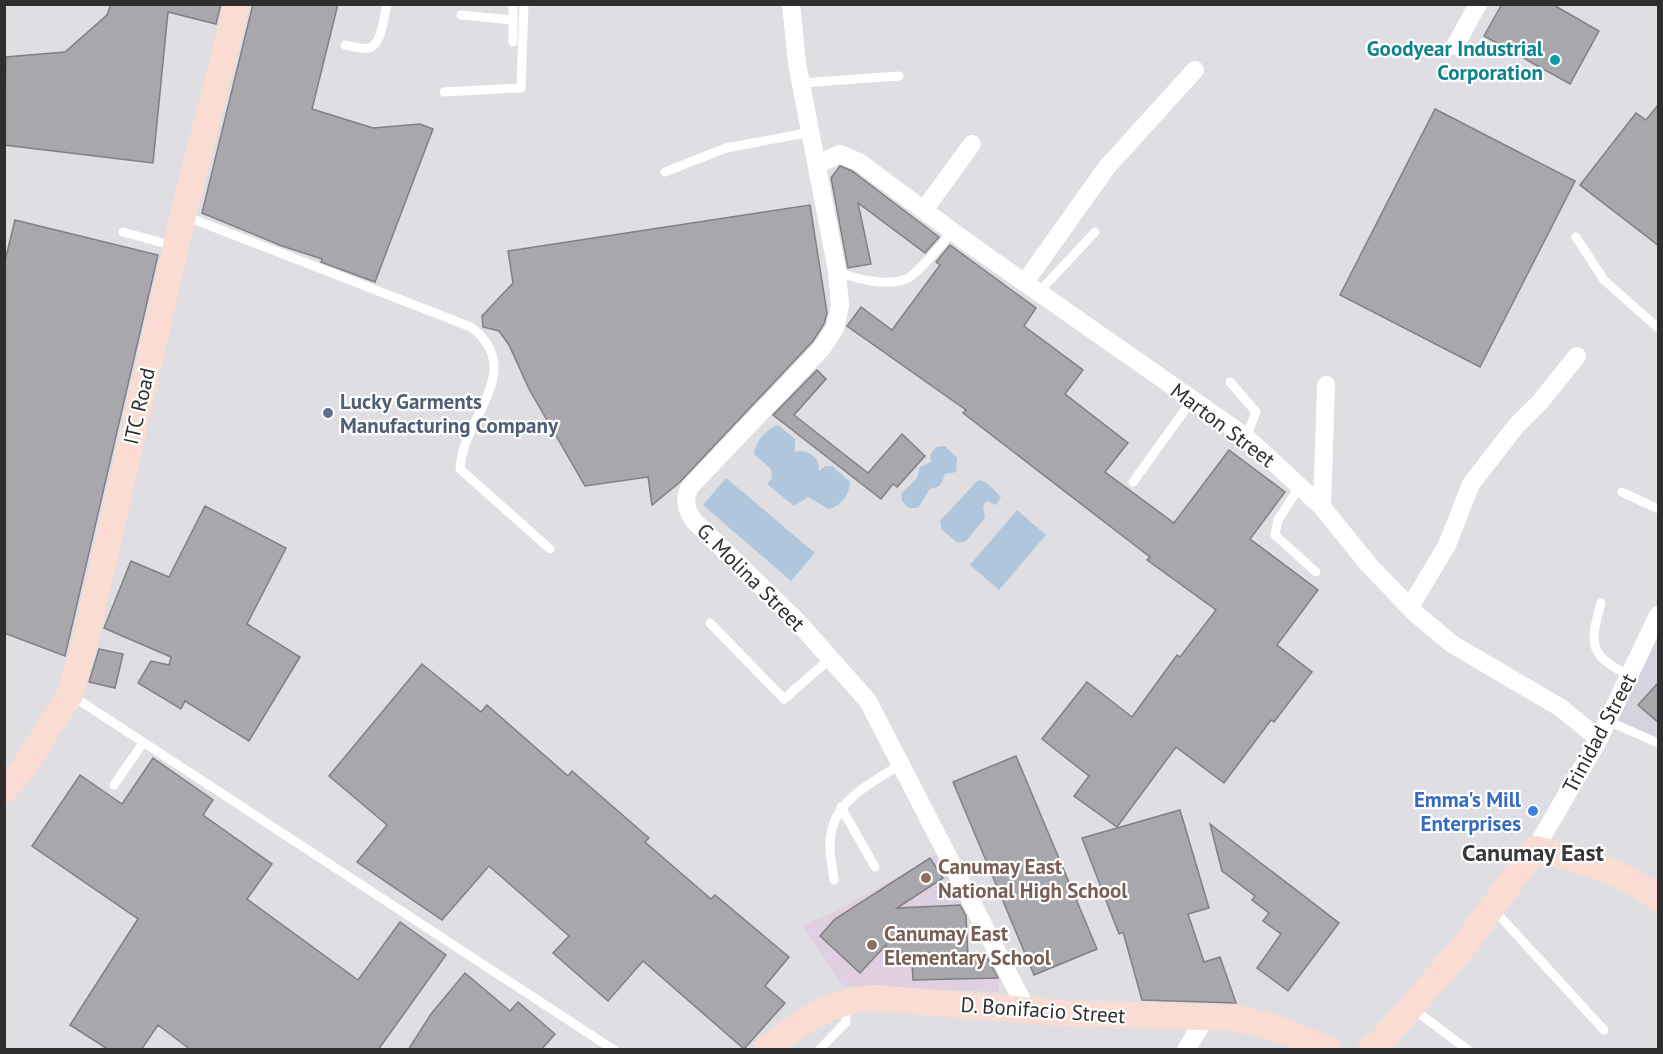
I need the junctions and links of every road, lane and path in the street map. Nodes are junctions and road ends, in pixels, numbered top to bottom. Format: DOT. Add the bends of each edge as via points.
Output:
graph roads {
  1 [pos="237,4"];
  2 [pos="387,4"];
  3 [pos="513,4"];
  4 [pos="524,4"];
  5 [pos="791,4"];
  6 [pos="1478,4"];
  7 [pos="460,15"];
  8 [pos="513,20"];
  9 [pos="513,42"];
  10 [pos="345,45"];
  11 [pos="1455,46"];
  12 [pos="1195,70"];
  13 [pos="899,76"];
  14 [pos="801,83"];
  15 [pos="444,92"];
  16 [pos="811,132"];
  17 [pos="972,144"];
  18 [pos="818,164"];
  19 [pos="665,172"];
  20 [pos="924,210"];
  21 [pos="183,215"];
  22 [pos="952,231"];
  23 [pos="123,232"];
  24 [pos="1095,232"];
  25 [pos="1576,237"];
  26 [pos="176,247"];
  27 [pos="837,271"];
  28 [pos="1032,287"];
  29 [pos="1659,328"];
  30 [pos="1577,356"];
  31 [pos="1230,382"];
  32 [pos="1326,386"];
  33 [pos="1192,400"];
  34 [pos="1246,437"];
  35 [pos="1133,482"];
  36 [pos="1300,486"];
  37 [pos="1622,492"];
  38 [pos="1322,507"];
  39 [pos="1659,510"];
  40 [pos="550,549"];
  41 [pos="1316,572"];
  42 [pos="1600,603"];
  43 [pos="1410,607"];
  44 [pos="1659,615"];
  45 [pos="710,623"];
  46 [pos="831,658"];
  47 [pos="1630,676"];
  48 [pos="70,695"];
  49 [pos="1608,721"];
  50 [pos="1599,739"];
  51 [pos="1659,742"];
  52 [pos="143,743"];
  53 [pos="901,764"];
  54 [pos="114,785"];
  55 [pos="4,790"];
  56 [pos="841,807"];
  57 [pos="1535,849"];
  58 [pos="875,867"];
  59 [pos="834,880"];
  60 [pos="1659,900"];
  61 [pos="1493,909"];
  62 [pos="837,1004"];
  63 [pos="1411,1008"];
  64 [pos="1027,1010"];
  65 [pos="1206,1017"];
  66 [pos="1604,1030"];
  67 [pos="1374,1049"];
  68 [pos="614,1050"];
  69 [pos="765,1050"];
  70 [pos="819,1050"];
  71 [pos="1186,1050"];
  72 [pos="1330,1050"];
  73 [pos="1468,1050"];
  1 -- 21 [label="main road, ITC Road"];
  2 -- 10 [label="lane" via="373,46 368,49"];
  3 -- 8 [label="lane"];
  4 -- 15 [label="lane" via="521,88"];
  5 -- 14 [label="street, G. Molina Street"];
  6 -- 11 [label="street"];
  7 -- 8 [label="lane"];
  8 -- 9 [label="lane"];
  12 -- 28 [label="street" via="1107,166"];
  13 -- 14 [label="lane"];
  14 -- 16 [label="street, G. Molina Street"];
  16 -- 18 [label="street, G. Molina Street"];
  16 -- 19 [label="lane" via="726,148"];
  17 -- 20 [label="street"];
  18 -- 20 [label="street, Marton Street" via="840,154 848,156"];
  18 -- 27 [label="street, G. Molina Street"];
  20 -- 22 [label="street, Marton Street"];
  21 -- 26 [label="main road, ITC Road"];
  21 -- 40 [label="lane" via="471,327 484,337 492,349 493,382 465,443 460,469"];
  22 -- 27 [label="lane" via="907,279 880,282"];
  22 -- 28 [label="street, Marton Street"];
  23 -- 26 [label="lane"];
  24 -- 28 [label="lane"];
  25 -- 29 [label="lane" via="1604,280"];
  26 -- 48 [label="main road, ITC Road"];
  27 -- 46 [label="street, G. Molina Street" via="840,306 835,328 788,387 689,488 685,500 694,521 815,634"];
  28 -- 33 [label="street, Marton Street"];
  30 -- 43 [label="street" via="1471,484 1447,545"];
  31 -- 34 [label="lane" via="1256,412"];
  32 -- 38 [label="street"];
  33 -- 34 [label="street, Marton Street"];
  33 -- 35 [label="lane"];
  34 -- 36 [label="street, Marton Street"];
  36 -- 38 [label="street, Marton Street"];
  36 -- 41 [label="lane" via="1278,520 1275,535"];
  37 -- 39 [label="lane"];
  38 -- 43 [label="street, Marton Street" via="1369,565"];
  42 -- 47 [label="lane" via="1594,627 1595,650 1600,658"];
  43 -- 50 [label="street, Marton Street" via="1452,644 1561,708"];
  44 -- 47 [label="street, Trinidad Street"];
  45 -- 46 [label="lane" via="784,699"];
  46 -- 53 [label="street, G. Molina Street" via="868,701"];
  47 -- 49 [label="street, Trinidad Street"];
  48 -- 52 [label="lane"];
  48 -- 55 [label="main road, ITC Road" via="22,770"];
  49 -- 50 [label="street, Trinidad Street"];
  49 -- 51 [label="lane"];
  50 -- 57 [label="street, Trinidad Street"];
  52 -- 54 [label="lane"];
  52 -- 68 [label="lane"];
  53 -- 56 [label="lane"];
  53 -- 64 [label="street, G. Molina Street"];
  56 -- 58 [label="lane"];
  56 -- 59 [label="lane" via="830,843"];
  57 -- 60 [label="main road" via="1609,870"];
  57 -- 61 [label="main road"];
  61 -- 63 [label="main road"];
  61 -- 66 [label="lane"];
  62 -- 64 [label="main road, D. Bonifacio Street" via="876,998"];
  62 -- 69 [label="main road, D. Bonifacio Street" via="799,1023"];
  62 -- 70 [label="lane" via="846,1022"];
  63 -- 67 [label="main road"];
  63 -- 73 [label="lane"];
  64 -- 65 [label="main road, D. Bonifacio Street"];
  65 -- 71 [label="street"];
  65 -- 72 [label="main road, D. Bonifacio Street" via="1259,1023"];
}
